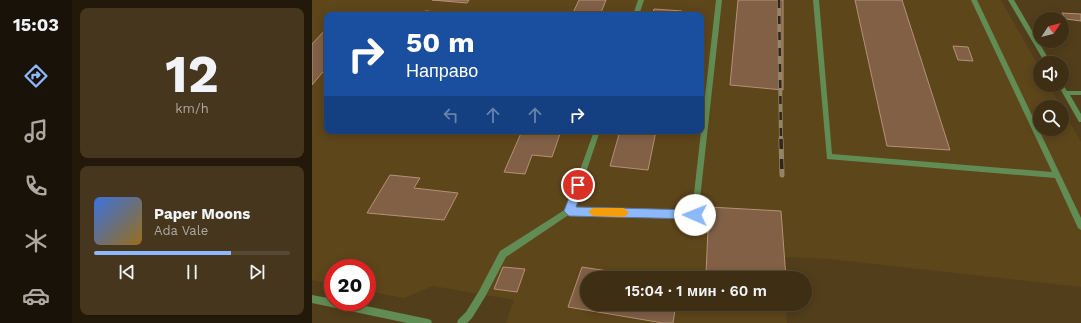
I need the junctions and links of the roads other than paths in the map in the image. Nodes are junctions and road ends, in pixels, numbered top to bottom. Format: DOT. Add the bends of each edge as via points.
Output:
graph roads {
  1 [pos="641,0"];
  2 [pos="719,0"];
  3 [pos="816,0"];
  4 [pos="974,0"];
  5 [pos="1011,0"];
  6 [pos="637,12"];
  7 [pos="1044,56"];
  8 [pos="1065,93"];
  9 [pos="1081,93"];
  10 [pos="1081,120"];
  11 [pos="596,134"];
  12 [pos="1057,175"];
  13 [pos="569,211"];
  14 [pos="1081,226"];
  15 [pos="312,300"];
  16 [pos="428,323"];
  17 [pos="461,323"];
  1 -- 6 [label="lane"];
  2 -- 13 [label="lane" via="695,215"];
  3 -- 12 [label="lane" via="829,157"];
  4 -- 12 [label="lane"];
  5 -- 7 [label="lane"];
  8 -- 9 [label="lane"];
  8 -- 10 [label="lane"];
  11 -- 13 [label="lane"];
  12 -- 14 [label="lane"];
  13 -- 17 [label="lane" via="503,254 482,294"];
  15 -- 16 [label="lane"];
}
